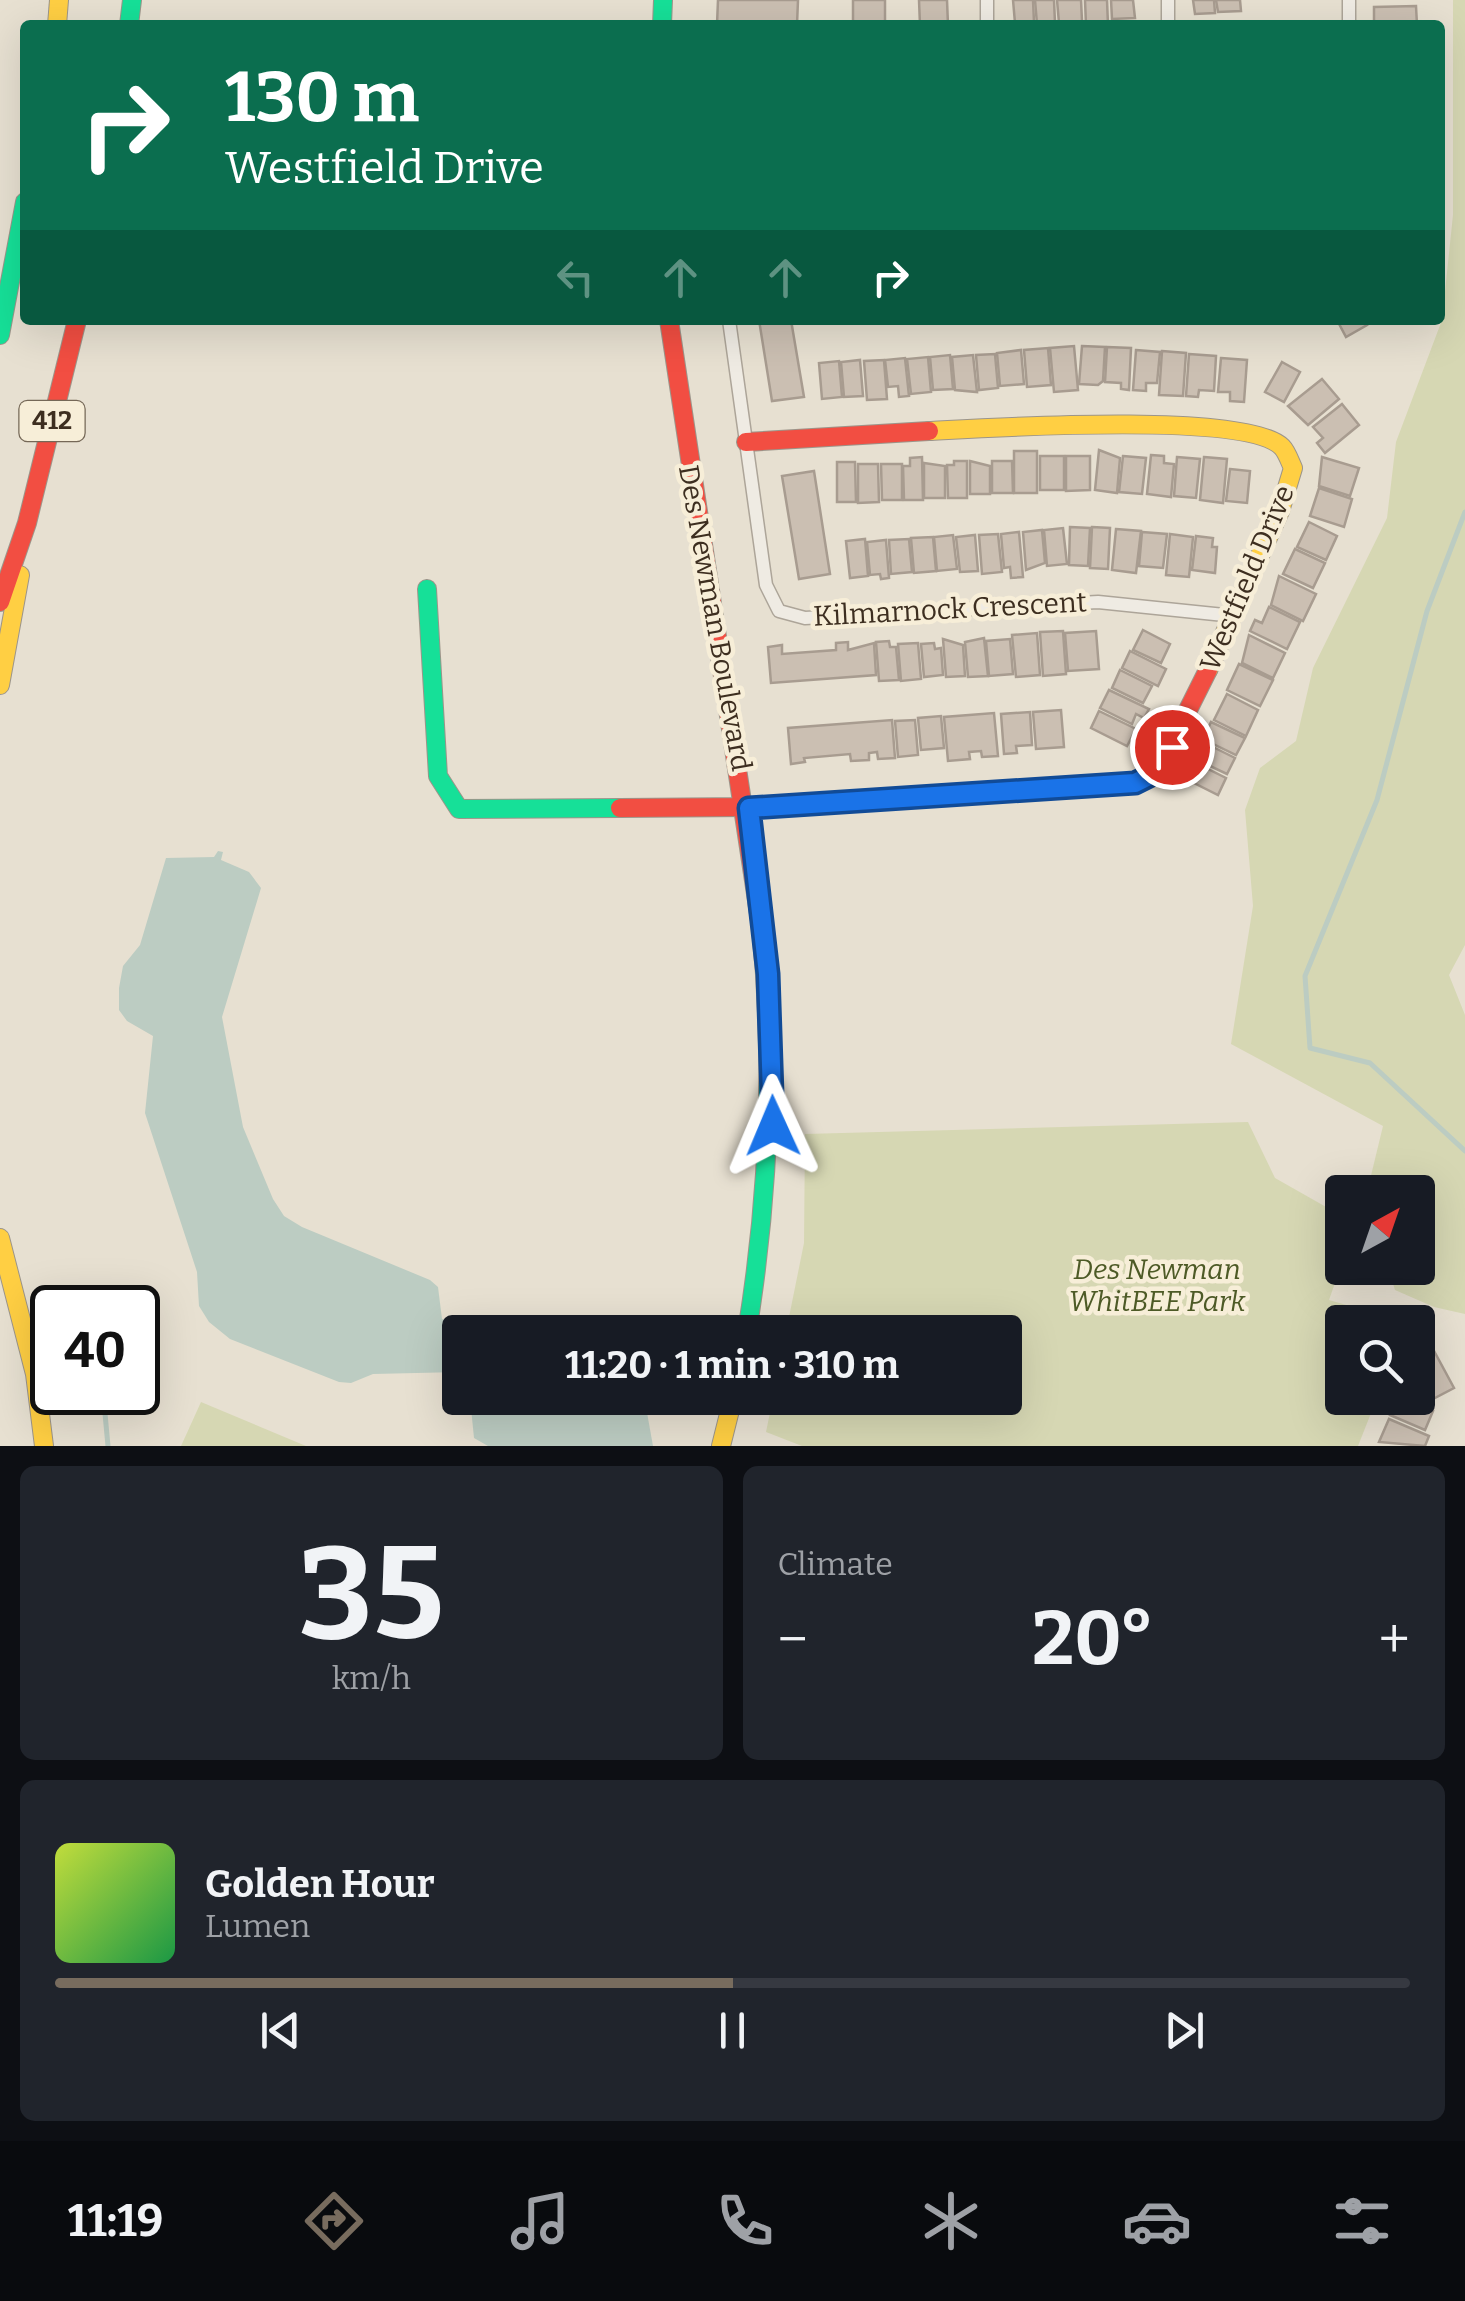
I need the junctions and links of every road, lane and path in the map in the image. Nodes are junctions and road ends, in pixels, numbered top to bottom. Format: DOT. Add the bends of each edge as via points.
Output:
graph roads {
  1 [pos="20,229"];
  2 [pos="76,325"];
  3 [pos="670,325"];
  4 [pos="730,325"];
  5 [pos="0,335"];
  6 [pos="746,442"];
  7 [pos="28,523"];
  8 [pos="427,589"];
  9 [pos="0,602"];
  10 [pos="1234,616"];
  11 [pos="0,684"];
  12 [pos="749,808"];
  13 [pos="0,1238"];
  14 [pos="750,1315"];
  15 [pos="730,1415"];
  16 [pos="724,1445"];
  17 [pos="44,1446"];
  1 -- 5 [label="main road"];
  2 -- 7 [label="main road, 412"];
  3 -- 12 [label="main road, Des Newman Boulevard" via="687,466"];
  4 -- 6 [label="street"];
  6 -- 10 [label="street, Kilmarnock Crescent" via="766,585 779,611 805,618 1098,602"];
  6 -- 10 [label="main road, Westfield Drive" via="1091,422 1256,434 1282,447 1293,468"];
  7 -- 9 [label="main road, 412"];
  7 -- 11 [label="main road"];
  8 -- 12 [label="main road, Westfield Drive" via="438,776 459,810"];
  10 -- 12 [label="main road, Westfield Drive" via="1172,747 1144,780"];
  12 -- 14 [label="main road, Des Newman Boulevard" via="768,974 773,1126"];
  13 -- 17 [label="main road" via="35,1374"];
  15 -- 16 [label="main road"];
}
